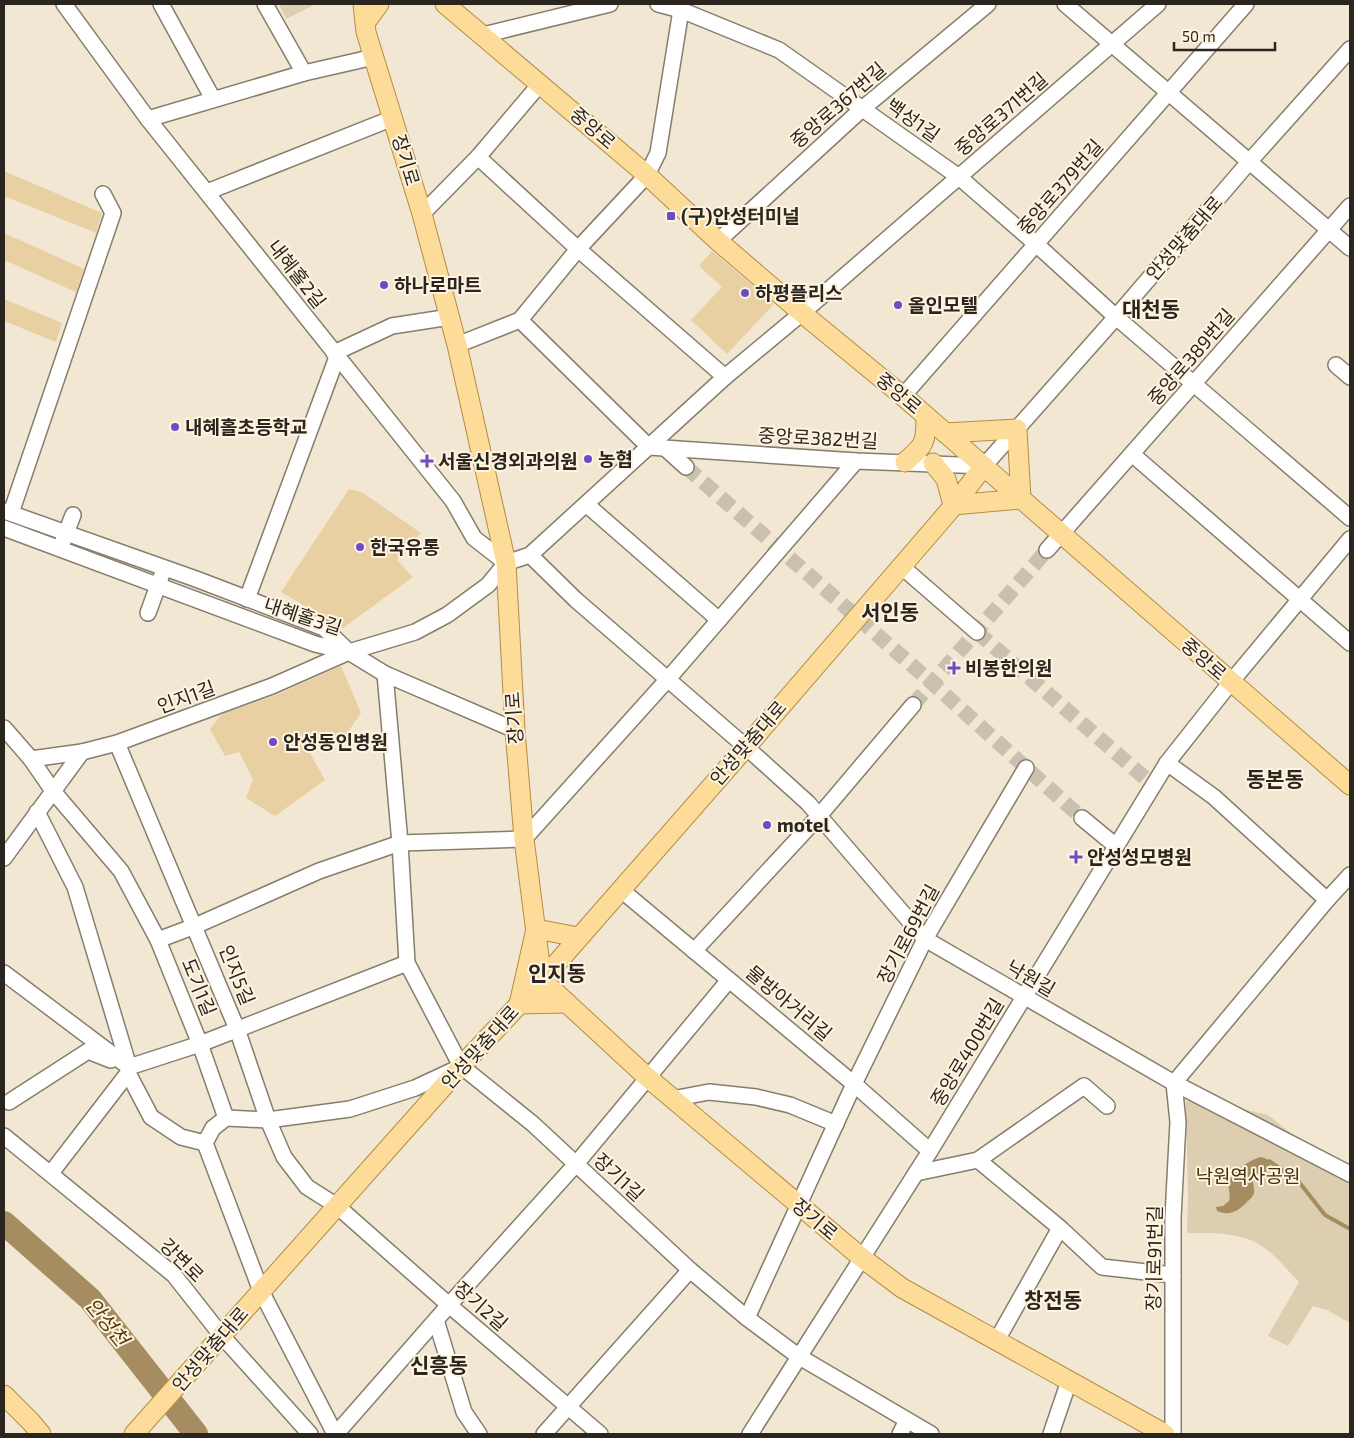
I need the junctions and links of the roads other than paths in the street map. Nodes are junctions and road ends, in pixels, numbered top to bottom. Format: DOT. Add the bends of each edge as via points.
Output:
graph roads {
  1 [pos="64,4"];
  2 [pos="161,4"];
  3 [pos="265,4"];
  4 [pos="352,4"];
  5 [pos="363,4"];
  6 [pos="379,4"];
  7 [pos="446,4"];
  8 [pos="610,4"];
  9 [pos="658,4"];
  10 [pos="988,4"];
  11 [pos="1065,4"];
  12 [pos="1158,4"];
  13 [pos="1246,4"];
  14 [pos="679,7"];
  15 [pos="366,27"];
  16 [pos="483,35"];
  17 [pos="1112,44"];
  18 [pos="1350,49"];
  19 [pos="374,57"];
  20 [pos="304,73"];
  21 [pos="540,84"];
  22 [pos="1169,92"];
  23 [pos="213,99"];
  24 [pos="862,109"];
  25 [pos="393,118"];
  26 [pos="148,119"];
  27 [pos="478,157"];
  28 [pos="1249,162"];
  29 [pos="647,175"];
  30 [pos="959,177"];
  31 [pos="206,192"];
  32 [pos="103,194"];
  33 [pos="1350,206"];
  34 [pos="422,214"];
  35 [pos="1330,229"];
  36 [pos="718,241"];
  37 [pos="1036,244"];
  38 [pos="1350,248"];
  39 [pos="578,249"];
  40 [pos="802,313"];
  41 [pos="1116,317"];
  42 [pos="450,318"];
  43 [pos="520,320"];
  44 [pos="458,345"];
  45 [pos="336,355"];
  46 [pos="1336,365"];
  47 [pos="725,377"];
  48 [pos="1350,377"];
  49 [pos="1194,385"];
  50 [pos="903,396"];
  51 [pos="926,416"];
  52 [pos="1018,429"];
  53 [pos="945,433"];
  54 [pos="649,447"];
  55 [pos="665,448"];
  56 [pos="1132,454"];
  57 [pos="856,461"];
  58 [pos="905,462"];
  59 [pos="932,464"];
  60 [pos="984,466"];
  61 [pos="686,467"];
  62 [pos="1022,500"];
  63 [pos="586,504"];
  64 [pos="953,505"];
  65 [pos="8,512"];
  66 [pos="73,514"];
  67 [pos="1350,518"];
  68 [pos="4,528"];
  69 [pos="66,533"];
  70 [pos="1061,535"];
  71 [pos="1350,539"];
  72 [pos="60,549"];
  73 [pos="1047,550"];
  74 [pos="530,555"];
  75 [pos="506,563"];
  76 [pos="901,566"];
  77 [pos="164,568"];
  78 [pos="158,585"];
  79 [pos="247,598"];
  80 [pos="1299,600"];
  81 [pos="148,614"];
  82 [pos="719,620"];
  83 [pos="977,632"];
  84 [pos="1350,643"];
  85 [pos="349,652"];
  86 [pos="385,674"];
  87 [pos="668,679"];
  88 [pos="1231,682"];
  89 [pos="913,705"];
  90 [pos="4,728"];
  91 [pos="515,730"];
  92 [pos="117,743"];
  93 [pos="746,747"];
  94 [pos="82,752"];
  95 [pos="31,759"];
  96 [pos="1167,763"];
  97 [pos="1026,768"];
  98 [pos="1350,785"];
  99 [pos="53,791"];
  100 [pos="37,812"];
  101 [pos="819,816"];
  102 [pos="1082,818"];
  103 [pos="524,839"];
  104 [pos="8,842"];
  105 [pos="400,843"];
  106 [pos="1116,846"];
  107 [pos="4,858"];
  108 [pos="1350,875"];
  109 [pos="620,889"];
  110 [pos="1327,900"];
  111 [pos="195,926"];
  112 [pos="536,929"];
  113 [pos="578,938"];
  114 [pos="925,939"];
  115 [pos="158,940"];
  116 [pos="694,950"];
  117 [pos="407,963"];
  118 [pos="4,974"];
  119 [pos="542,980"];
  120 [pos="729,980"];
  121 [pos="1024,997"];
  122 [pos="567,1003"];
  123 [pos="519,1004"];
  124 [pos="237,1029"];
  125 [pos="200,1044"];
  126 [pos="461,1066"];
  127 [pos="128,1070"];
  128 [pos="647,1077"];
  129 [pos="1174,1083"];
  130 [pos="854,1084"];
  131 [pos="672,1099"];
  132 [pos="9,1102"];
  133 [pos="1107,1106"];
  134 [pos="226,1118"];
  135 [pos="268,1120"];
  136 [pos="836,1124"];
  137 [pos="4,1136"];
  138 [pos="204,1142"];
  139 [pos="930,1151"];
  140 [pos="978,1160"];
  141 [pos="576,1164"];
  142 [pos="51,1173"];
  143 [pos="916,1173"];
  144 [pos="1350,1174"];
  145 [pos="337,1206"];
  146 [pos="799,1206"];
  147 [pos="1060,1228"];
  148 [pos="862,1258"];
  149 [pos="690,1270"];
  150 [pos="1173,1275"];
  151 [pos="261,1291"];
  152 [pos="449,1305"];
  153 [pos="747,1318"];
  154 [pos="436,1320"];
  155 [pos="219,1340"];
  156 [pos="997,1340"];
  157 [pos="798,1356"];
  158 [pos="1069,1380"];
  159 [pos="4,1395"];
  160 [pos="568,1407"];
  161 [pos="907,1420"];
  162 [pos="40,1434"];
  163 [pos="134,1434"];
  164 [pos="310,1434"];
  165 [pos="335,1434"];
  166 [pos="479,1434"];
  167 [pos="544,1434"];
  168 [pos="600,1434"];
  169 [pos="750,1434"];
  170 [pos="900,1434"];
  171 [pos="931,1434"];
  172 [pos="1051,1434"];
  173 [pos="1165,1434"];
  174 [pos="1173,1434"];
  1 -- 26 [label="street, 내혜홀2길"];
  2 -- 23 [label="street"];
  3 -- 20 [label="street"];
  4 -- 15 [label="main road"];
  5 -- 15 [label="main road, 장기로"];
  6 -- 15 [label="main road"];
  7 -- 16 [label="main road, 중앙로"];
  8 -- 16 [label="street"];
  9 -- 14 [label="street, 백성1길"];
  10 -- 24 [label="street, 중앙로367번길"];
  11 -- 17 [label="street"];
  12 -- 17 [label="street, 중앙로371번길"];
  13 -- 22 [label="street, 중앙로379번길"];
  14 -- 24 [label="street, 백성1길" via="779,50"];
  14 -- 29 [label="street" via="658,153"];
  15 -- 19 [label="main road, 장기로"];
  16 -- 21 [label="main road, 중앙로"];
  17 -- 22 [label="street"];
  17 -- 30 [label="street, 중앙로371번길"];
  18 -- 28 [label="street, 안성맞춤대로"];
  19 -- 20 [label="street"];
  19 -- 25 [label="main road, 장기로"];
  20 -- 23 [label="street"];
  21 -- 27 [label="street"];
  21 -- 29 [label="main road, 중앙로"];
  22 -- 28 [label="street"];
  22 -- 37 [label="street, 중앙로379번길"];
  23 -- 26 [label="street"];
  24 -- 30 [label="street, 백성1길"];
  24 -- 36 [label="street, 중앙로367번길"];
  25 -- 31 [label="street"];
  25 -- 34 [label="main road, 장기로"];
  26 -- 31 [label="street, 내혜홀2길"];
  27 -- 34 [label="street"];
  27 -- 39 [label="street"];
  28 -- 35 [label="street"];
  28 -- 41 [label="street, 안성맞춤대로"];
  29 -- 36 [label="main road, 중앙로"];
  29 -- 39 [label="street"];
  30 -- 37 [label="street, 백성1길"];
  30 -- 40 [label="street, 중앙로371번길"];
  31 -- 45 [label="street, 내혜홀2길"];
  32 -- 65 [label="street" via="113,213"];
  33 -- 35 [label="street, 중앙로389번길"];
  34 -- 42 [label="main road, 장기로"];
  35 -- 38 [label="street"];
  35 -- 49 [label="street, 중앙로389번길"];
  36 -- 40 [label="main road, 중앙로"];
  37 -- 41 [label="street, 백성1길"];
  37 -- 50 [label="street, 중앙로379번길"];
  39 -- 43 [label="street"];
  39 -- 47 [label="street"];
  40 -- 47 [label="street, 중앙로371번길"];
  40 -- 50 [label="main road, 중앙로"];
  41 -- 49 [label="street, 백성1길"];
  41 -- 52 [label="street, 안성맞춤대로"];
  42 -- 44 [label="main road, 장기로"];
  42 -- 45 [label="street" via="392,326"];
  43 -- 44 [label="street"];
  43 -- 54 [label="street"];
  44 -- 75 [label="main road, 장기로"];
  45 -- 75 [label="street, 내혜홀2길" via="453,501 474,538"];
  45 -- 79 [label="street"];
  46 -- 48 [label="street"];
  47 -- 54 [label="street, 중앙로371번길"];
  49 -- 56 [label="street, 중앙로389번길"];
  49 -- 67 [label="street, 백성1길"];
  50 -- 51 [label="main road, 중앙로"];
  51 -- 53 [label="main road, 중앙로"];
  51 -- 58 [label="main road" via="923,446"];
  52 -- 53 [label="main road"];
  52 -- 60 [label="street, 안성맞춤대로"];
  52 -- 62 [label="main road"];
  53 -- 60 [label="main road, 중앙로"];
  54 -- 55 [label="street, 중앙로382번길"];
  54 -- 63 [label="street, 중앙로371번길"];
  55 -- 57 [label="street, 중앙로382번길"];
  55 -- 61 [label="street"];
  56 -- 70 [label="street, 중앙로389번길"];
  56 -- 80 [label="street"];
  57 -- 58 [label="street, 중앙로382번길"];
  57 -- 82 [label="street"];
  58 -- 59 [label="street, 중앙로382번길"];
  59 -- 60 [label="street, 중앙로382번길"];
  59 -- 64 [label="main road" via="946,479"];
  60 -- 62 [label="main road, 중앙로"];
  60 -- 64 [label="main road, 안성맞춤대로"];
  62 -- 64 [label="main road"];
  62 -- 70 [label="main road, 중앙로"];
  63 -- 74 [label="street, 중앙로371번길"];
  63 -- 82 [label="street"];
  64 -- 76 [label="main road, 안성맞춤대로"];
  65 -- 69 [label="street, 내혜홀3길"];
  66 -- 69 [label="street"];
  68 -- 72 [label="street, 내혜홀3길"];
  69 -- 72 [label="street"];
  69 -- 77 [label="street, 내혜홀3길"];
  70 -- 73 [label="street, 중앙로389번길"];
  70 -- 88 [label="main road, 중앙로"];
  71 -- 80 [label="street, 중앙로400번길"];
  72 -- 78 [label="street, 내혜홀3길"];
  74 -- 75 [label="street"];
  74 -- 87 [label="street, 낙원길" via="576,600"];
  75 -- 85 [label="street, 인지1길" via="488,585 416,632"];
  75 -- 91 [label="main road, 장기로"];
  76 -- 83 [label="street"];
  76 -- 93 [label="main road, 안성맞춤대로"];
  77 -- 78 [label="street"];
  77 -- 79 [label="street, 내혜홀3길"];
  78 -- 81 [label="street"];
  78 -- 85 [label="street, 내혜홀3길" via="315,644"];
  79 -- 85 [label="street, 내혜홀3길" via="324,628"];
  80 -- 84 [label="street"];
  80 -- 88 [label="street, 중앙로400번길"];
  82 -- 87 [label="street"];
  85 -- 86 [label="street"];
  85 -- 92 [label="street, 인지1길" via="272,686"];
  86 -- 91 [label="street"];
  86 -- 105 [label="street"];
  87 -- 93 [label="street, 낙원길"];
  87 -- 103 [label="street"];
  88 -- 96 [label="street, 중앙로400번길"];
  88 -- 98 [label="main road, 중앙로"];
  89 -- 101 [label="street"];
  90 -- 95 [label="street, 도기1길"];
  91 -- 103 [label="main road, 장기로"];
  92 -- 94 [label="street, 인지1길"];
  92 -- 111 [label="street, 인지5길"];
  93 -- 101 [label="street, 낙원길"];
  93 -- 109 [label="main road, 안성맞춤대로"];
  94 -- 95 [label="street, 인지1길"];
  94 -- 99 [label="street"];
  95 -- 99 [label="street, 도기1길"];
  96 -- 106 [label="street, 중앙로400번길"];
  96 -- 110 [label="street" via="1214,798"];
  97 -- 114 [label="street, 장기로69번길"];
  99 -- 100 [label="street"];
  99 -- 115 [label="street, 도기1길" via="121,870"];
  100 -- 104 [label="street"];
  100 -- 127 [label="street" via="75,887"];
  101 -- 114 [label="street, 낙원길"];
  101 -- 116 [label="street"];
  102 -- 106 [label="street"];
  103 -- 105 [label="street"];
  103 -- 112 [label="main road, 장기로"];
  104 -- 107 [label="street"];
  105 -- 111 [label="street" via="319,871"];
  105 -- 117 [label="street"];
  106 -- 121 [label="street, 중앙로400번길"];
  108 -- 110 [label="street"];
  109 -- 113 [label="main road, 안성맞춤대로"];
  109 -- 116 [label="street, 물방아거리길"];
  110 -- 129 [label="street"];
  111 -- 115 [label="street"];
  111 -- 124 [label="street, 인지5길"];
  112 -- 113 [label="main road"];
  112 -- 119 [label="main road, 장기로"];
  112 -- 123 [label="main road"];
  113 -- 119 [label="main road, 안성맞춤대로"];
  114 -- 121 [label="street, 낙원길"];
  114 -- 130 [label="street, 장기로69번길"];
  115 -- 125 [label="street, 도기1길"];
  116 -- 120 [label="street, 물방아거리길"];
  117 -- 124 [label="street"];
  117 -- 126 [label="street"];
  118 -- 127 [label="street"];
  119 -- 122 [label="main road, 장기로"];
  119 -- 123 [label="main road, 안성맞춤대로"];
  120 -- 128 [label="street"];
  120 -- 130 [label="street, 물방아거리길"];
  121 -- 129 [label="street, 낙원길"];
  121 -- 139 [label="street, 중앙로400번길"];
  122 -- 123 [label="main road"];
  122 -- 128 [label="main road, 장기로"];
  123 -- 126 [label="main road, 안성맞춤대로"];
  124 -- 125 [label="street"];
  124 -- 135 [label="street, 인지5길"];
  125 -- 127 [label="street"];
  125 -- 134 [label="street, 도기1길"];
  126 -- 135 [label="street" via="415,1088 350,1109"];
  126 -- 141 [label="street, 장기1길" via="533,1124"];
  126 -- 145 [label="main road, 안성맞춤대로"];
  127 -- 132 [label="street" via="88,1051"];
  127 -- 138 [label="street" via="151,1117 181,1137"];
  127 -- 142 [label="street"];
  128 -- 131 [label="main road, 장기로"];
  128 -- 141 [label="street"];
  129 -- 144 [label="street, 낙원길"];
  129 -- 150 [label="street, 장기로91번길" via="1178,1122"];
  130 -- 136 [label="street, 장기로69번길"];
  130 -- 139 [label="street, 물방아거리길"];
  131 -- 136 [label="street" via="709,1092 756,1097 790,1105"];
  131 -- 146 [label="main road, 장기로"];
  133 -- 140 [label="street" via="1084,1086"];
  134 -- 135 [label="street"];
  134 -- 138 [label="street" via="213,1128"];
  135 -- 145 [label="street, 인지5길" via="290,1165 308,1187"];
  136 -- 146 [label="street, 장기로69번길"];
  137 -- 142 [label="street, 강변로"];
  138 -- 151 [label="street"];
  139 -- 143 [label="street, 중앙로400번길"];
  140 -- 143 [label="street"];
  140 -- 147 [label="street"];
  141 -- 149 [label="street, 장기1길"];
  141 -- 152 [label="street"];
  142 -- 155 [label="street, 강변로" via="174,1275"];
  143 -- 148 [label="street, 중앙로400번길"];
  145 -- 151 [label="main road, 안성맞춤대로"];
  145 -- 152 [label="street, 장기2길"];
  146 -- 148 [label="main road, 장기로"];
  146 -- 153 [label="street"];
  147 -- 150 [label="street" via="1102,1267"];
  147 -- 156 [label="street"];
  148 -- 156 [label="main road, 장기로" via="902,1288"];
  148 -- 157 [label="street, 중앙로400번길"];
  149 -- 153 [label="street, 장기1길"];
  149 -- 160 [label="street"];
  150 -- 174 [label="street, 장기로91번길"];
  151 -- 155 [label="main road, 안성맞춤대로"];
  151 -- 165 [label="street"];
  152 -- 154 [label="street"];
  152 -- 160 [label="street, 장기2길"];
  153 -- 157 [label="street, 장기1길"];
  154 -- 165 [label="street"];
  154 -- 166 [label="street" via="464,1412"];
  155 -- 163 [label="main road, 안성맞춤대로"];
  155 -- 164 [label="street, 강변로"];
  156 -- 158 [label="main road, 장기로"];
  157 -- 161 [label="street, 장기1길"];
  157 -- 169 [label="street, 중앙로400번길"];
  158 -- 172 [label="street"];
  158 -- 173 [label="main road, 장기로"];
  159 -- 162 [label="main road"];
  160 -- 167 [label="street"];
  160 -- 168 [label="street, 장기2길"];
  161 -- 170 [label="street"];
  161 -- 171 [label="street, 장기1길"];
}
